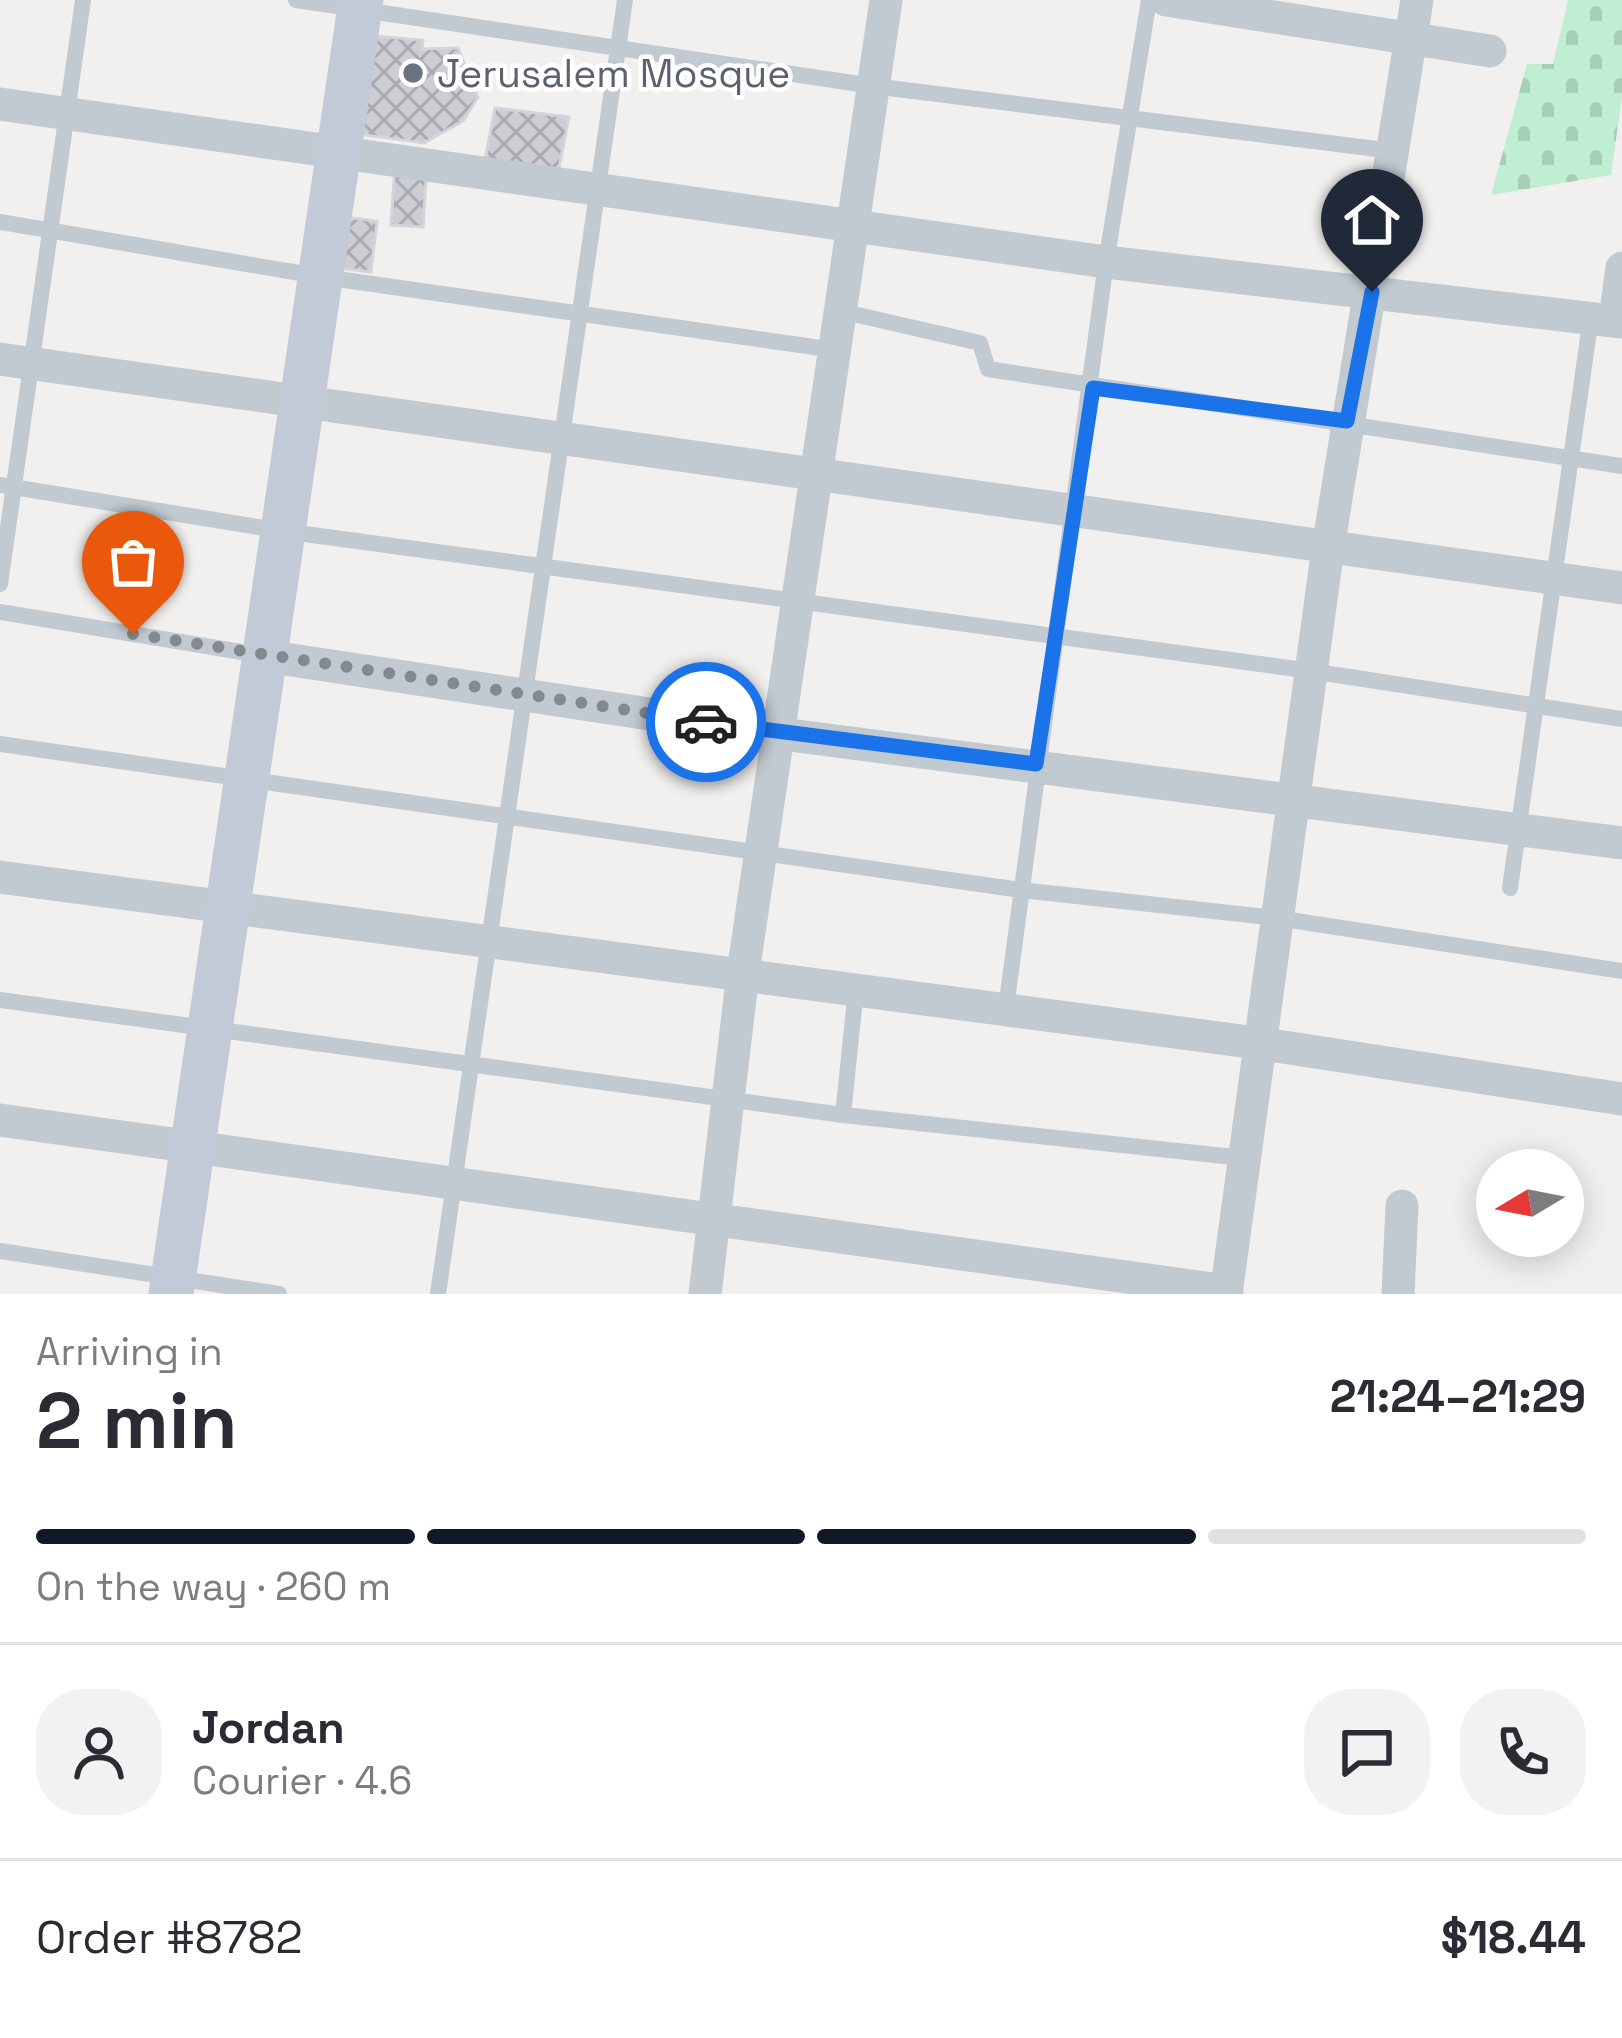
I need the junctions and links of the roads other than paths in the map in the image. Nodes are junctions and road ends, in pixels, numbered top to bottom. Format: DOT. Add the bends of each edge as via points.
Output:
graph roads {
  1 [pos="82,0"];
  2 [pos="296,0"];
  3 [pos="625,0"];
  4 [pos="886,0"];
  5 [pos="1149,0"];
  6 [pos="1166,0"];
  7 [pos="1417,0"];
  8 [pos="360,5"];
  9 [pos="1412,37"];
  10 [pos="615,49"];
  11 [pos="1490,51"];
  12 [pos="873,86"];
  13 [pos="0,104"];
  14 [pos="69,116"];
  15 [pos="1132,117"];
  16 [pos="1393,151"];
  17 [pos="340,152"];
  18 [pos="595,188"];
  19 [pos="0,222"];
  20 [pos="51,228"];
  21 [pos="850,228"];
  22 [pos="1106,262"];
  23 [pos="1622,268"];
  24 [pos="323,277"];
  25 [pos="1372,292"];
  26 [pos="840,311"];
  27 [pos="580,314"];
  28 [pos="1610,320"];
  29 [pos="836,350"];
  30 [pos="16,361"];
  31 [pos="1093,388"];
  32 [pos="305,399"];
  33 [pos="1347,421"];
  34 [pos="562,436"];
  35 [pos="1571,459"];
  36 [pos="1622,466"];
  37 [pos="820,473"];
  38 [pos="7,486"];
  39 [pos="1074,510"];
  40 [pos="283,532"];
  41 [pos="1328,548"];
  42 [pos="547,567"];
  43 [pos="1557,578"];
  44 [pos="0,584"];
  45 [pos="1622,588"];
  46 [pos="799,604"];
  47 [pos="0,612"];
  48 [pos="1056,638"];
  49 [pos="265,656"];
  50 [pos="1311,671"];
  51 [pos="527,695"];
  52 [pos="1534,707"];
  53 [pos="1622,719"];
  54 [pos="782,734"];
  55 [pos="0,744"];
  56 [pos="1036,764"];
  57 [pos="247,781"];
  58 [pos="1293,803"];
  59 [pos="507,818"];
  60 [pos="1516,828"];
  61 [pos="1622,843"];
  62 [pos="761,851"];
  63 [pos="0,877"];
  64 [pos="1510,888"];
  65 [pos="1022,890"];
  66 [pos="228,904"];
  67 [pos="1277,919"];
  68 [pos="486,938"];
  69 [pos="1622,971"];
  70 [pos="743,973"];
  71 [pos="856,988"];
  72 [pos="0,1000"];
  73 [pos="1006,1009"];
  74 [pos="207,1029"];
  75 [pos="1257,1042"];
  76 [pos="470,1064"];
  77 [pos="727,1097"];
  78 [pos="1622,1100"];
  79 [pos="843,1115"];
  80 [pos="0,1120"];
  81 [pos="190,1146"];
  82 [pos="1243,1158"];
  83 [pos="457,1185"];
  84 [pos="1402,1206"];
  85 [pos="711,1223"];
  86 [pos="0,1251"];
  87 [pos="171,1287"];
  88 [pos="1227,1293"];
  89 [pos="279,1294"];
  90 [pos="438,1294"];
  91 [pos="706,1294"];
  92 [pos="1398,1294"];
  1 -- 14 [label="lane"];
  2 -- 8 [label="lane"];
  3 -- 10 [label="lane"];
  4 -- 12 [label="street"];
  5 -- 15 [label="lane"];
  6 -- 9 [label="street"];
  7 -- 9 [label="street"];
  8 -- 10 [label="lane"];
  8 -- 17 [label="street"];
  9 -- 11 [label="street"];
  9 -- 16 [label="street"];
  10 -- 12 [label="lane"];
  10 -- 18 [label="lane"];
  12 -- 15 [label="lane"];
  12 -- 21 [label="street"];
  13 -- 14 [label="street"];
  14 -- 17 [label="street"];
  14 -- 20 [label="lane"];
  15 -- 16 [label="lane"];
  15 -- 22 [label="lane"];
  16 -- 25 [label="street"];
  17 -- 18 [label="street"];
  17 -- 24 [label="street"];
  18 -- 21 [label="street"];
  18 -- 27 [label="lane"];
  19 -- 20 [label="lane"];
  20 -- 24 [label="lane"];
  20 -- 30 [label="lane"];
  21 -- 22 [label="street"];
  21 -- 26 [label="street"];
  22 -- 25 [label="street"];
  22 -- 31 [label="lane"];
  23 -- 28 [label="street"];
  24 -- 27 [label="lane"];
  24 -- 32 [label="street"];
  25 -- 28 [label="street"];
  25 -- 33 [label="street"];
  26 -- 29 [label="street"];
  26 -- 31 [label="lane" via="980,343 988,369"];
  27 -- 29 [label="lane"];
  27 -- 34 [label="lane"];
  28 -- 35 [label="lane"];
  29 -- 37 [label="street"];
  30 -- 32 [label="street"];
  30 -- 38 [label="lane"];
  31 -- 33 [label="lane"];
  31 -- 39 [label="lane"];
  32 -- 34 [label="street"];
  32 -- 40 [label="street"];
  33 -- 35 [label="lane"];
  33 -- 41 [label="street"];
  34 -- 37 [label="street"];
  34 -- 42 [label="lane"];
  35 -- 36 [label="lane"];
  35 -- 43 [label="lane"];
  37 -- 39 [label="street"];
  37 -- 46 [label="street"];
  38 -- 40 [label="lane"];
  38 -- 44 [label="lane"];
  39 -- 41 [label="street"];
  39 -- 48 [label="lane"];
  40 -- 42 [label="lane"];
  40 -- 49 [label="street"];
  41 -- 43 [label="street"];
  41 -- 50 [label="street"];
  42 -- 46 [label="lane"];
  42 -- 51 [label="lane"];
  43 -- 45 [label="street"];
  43 -- 52 [label="lane"];
  46 -- 48 [label="lane"];
  46 -- 54 [label="street"];
  47 -- 49 [label="lane"];
  48 -- 50 [label="lane"];
  48 -- 56 [label="lane"];
  49 -- 51 [label="street"];
  49 -- 57 [label="street"];
  50 -- 52 [label="lane"];
  50 -- 58 [label="street"];
  51 -- 54 [label="street"];
  51 -- 59 [label="lane"];
  52 -- 53 [label="lane"];
  52 -- 60 [label="lane"];
  54 -- 56 [label="street"];
  54 -- 62 [label="street"];
  55 -- 57 [label="lane"];
  56 -- 58 [label="street"];
  56 -- 65 [label="lane"];
  57 -- 59 [label="lane"];
  57 -- 66 [label="street"];
  58 -- 60 [label="street"];
  58 -- 67 [label="street"];
  59 -- 62 [label="lane"];
  59 -- 68 [label="lane"];
  60 -- 61 [label="street"];
  60 -- 64 [label="lane"];
  62 -- 65 [label="lane"];
  62 -- 70 [label="street"];
  63 -- 66 [label="street"];
  65 -- 67 [label="lane"];
  65 -- 73 [label="lane"];
  66 -- 68 [label="street"];
  66 -- 74 [label="street"];
  67 -- 69 [label="lane"];
  67 -- 75 [label="street"];
  68 -- 70 [label="street"];
  68 -- 76 [label="lane"];
  70 -- 71 [label="street"];
  70 -- 77 [label="street"];
  71 -- 73 [label="street"];
  71 -- 79 [label="lane"];
  72 -- 74 [label="lane"];
  73 -- 75 [label="street"];
  74 -- 76 [label="lane"];
  74 -- 81 [label="street"];
  75 -- 78 [label="street"];
  75 -- 82 [label="street"];
  76 -- 77 [label="lane"];
  76 -- 83 [label="lane"];
  77 -- 79 [label="lane"];
  77 -- 85 [label="street"];
  79 -- 82 [label="lane"];
  80 -- 81 [label="street"];
  81 -- 83 [label="street"];
  81 -- 87 [label="street"];
  82 -- 88 [label="street"];
  83 -- 85 [label="street"];
  83 -- 90 [label="lane"];
  84 -- 92 [label="street"];
  85 -- 88 [label="street"];
  85 -- 91 [label="street"];
  86 -- 87 [label="lane"];
  87 -- 89 [label="lane"];
}
